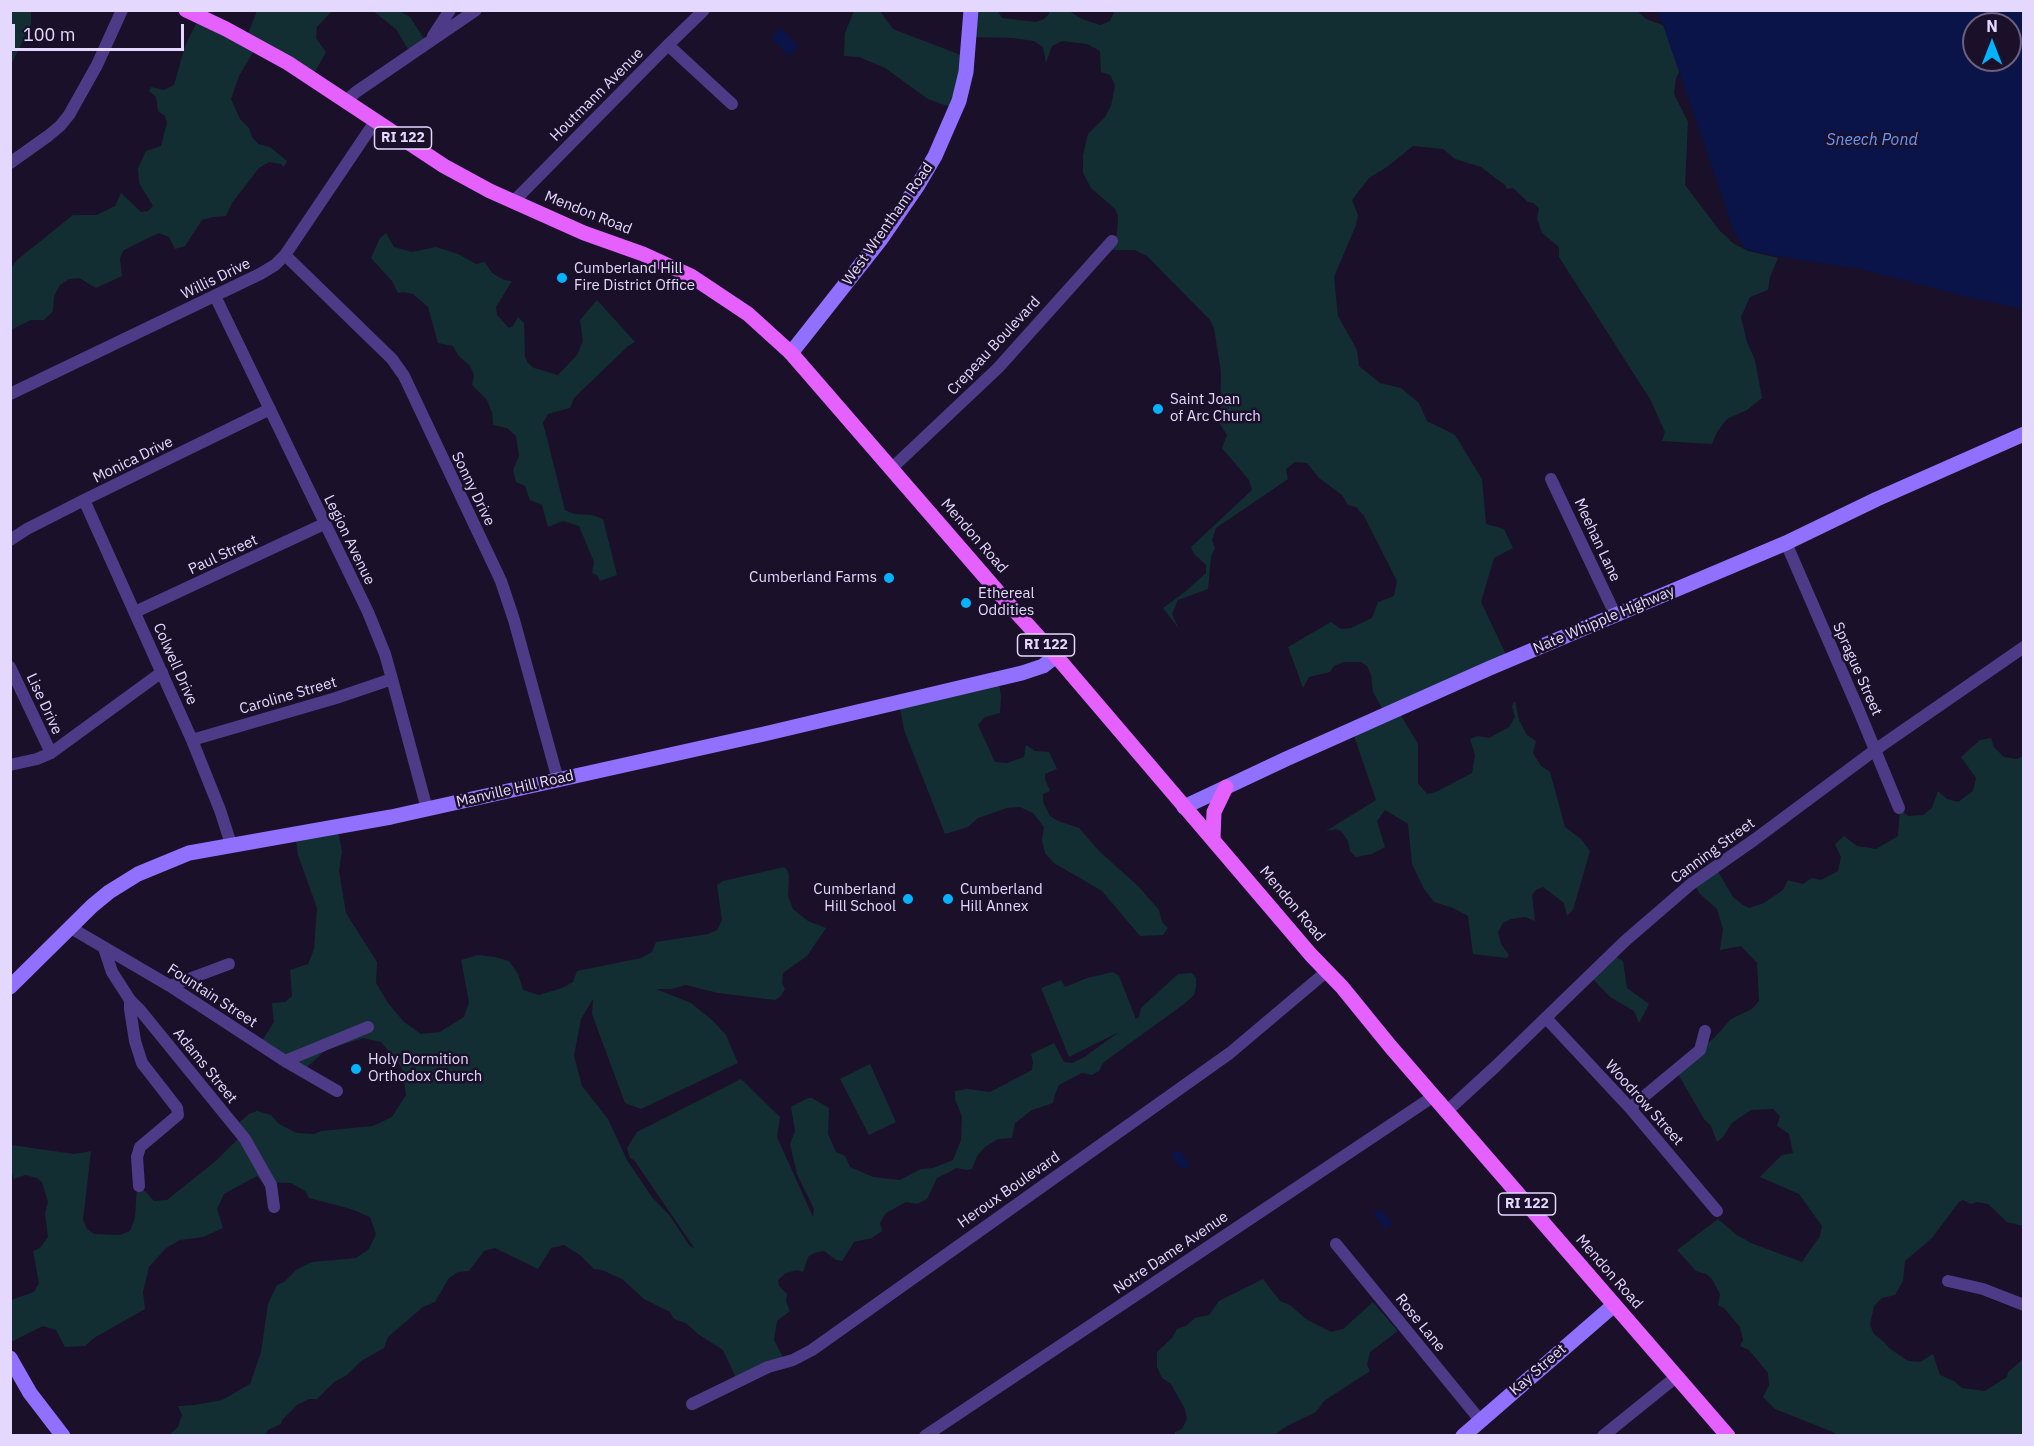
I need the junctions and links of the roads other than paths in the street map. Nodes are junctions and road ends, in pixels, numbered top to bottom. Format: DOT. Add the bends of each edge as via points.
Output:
graph roads {
  1 [pos="122,10"];
  2 [pos="186,10"];
  3 [pos="450,10"];
  4 [pos="477,10"];
  5 [pos="704,10"];
  6 [pos="971,10"];
  7 [pos="431,40"];
  8 [pos="668,45"];
  9 [pos="347,100"];
  10 [pos="732,104"];
  11 [pos="375,120"];
  12 [pos="10,163"];
  13 [pos="514,201"];
  14 [pos="1112,241"];
  15 [pos="285,255"];
  16 [pos="215,296"];
  17 [pos="791,353"];
  18 [pos="10,394"];
  19 [pos="270,409"];
  20 [pos="2024,434"];
  21 [pos="892,468"];
  22 [pos="1551,479"];
  23 [pos="84,500"];
  24 [pos="324,524"];
  25 [pos="10,540"];
  26 [pos="1786,543"];
  27 [pos="135,612"];
  28 [pos="1615,614"];
  29 [pos="2024,647"];
  30 [pos="1056,656"];
  31 [pos="10,667"];
  32 [pos="162,672"];
  33 [pos="392,679"];
  34 [pos="192,740"];
  35 [pos="1875,750"];
  36 [pos="51,753"];
  37 [pos="10,765"];
  38 [pos="558,780"];
  39 [pos="1226,787"];
  40 [pos="1184,807"];
  41 [pos="1899,808"];
  42 [pos="427,809"];
  43 [pos="1214,839"];
  44 [pos="231,844"];
  45 [pos="71,927"];
  46 [pos="104,948"];
  47 [pos="229,964"];
  48 [pos="1326,972"];
  49 [pos="170,986"];
  50 [pos="10,987"];
  51 [pos="130,1000"];
  52 [pos="1546,1018"];
  53 [pos="368,1027"];
  54 [pos="1705,1031"];
  55 [pos="285,1061"];
  56 [pos="337,1091"];
  57 [pos="1434,1096"];
  58 [pos="1629,1108"];
  59 [pos="1447,1111"];
  60 [pos="139,1186"];
  61 [pos="274,1207"];
  62 [pos="1717,1211"];
  63 [pos="1336,1244"];
  64 [pos="1948,1281"];
  65 [pos="1614,1305"];
  66 [pos="2024,1305"];
  67 [pos="10,1358"];
  68 [pos="1676,1377"];
  69 [pos="692,1404"];
  70 [pos="1480,1420"];
  71 [pos="63,1436"];
  72 [pos="925,1436"];
  73 [pos="1463,1436"];
  74 [pos="1603,1436"];
  75 [pos="1728,1436"];
  1 -- 12 [label="street" via="69,115 48,136"];
  2 -- 9 [label="main road, Mendon Road / RI 122" via="288,63"];
  3 -- 7 [label="street"];
  4 -- 7 [label="street"];
  5 -- 8 [label="street, Houtmann Avenue"];
  6 -- 17 [label="main road, West Wrentham Road" via="966,72 951,120 934,156 881,239"];
  7 -- 9 [label="street"];
  8 -- 10 [label="street"];
  8 -- 13 [label="street, Houtmann Avenue"];
  9 -- 11 [label="main road, Mendon Road / RI 122"];
  11 -- 13 [label="main road, Mendon Road / RI 122" via="444,166"];
  11 -- 15 [label="street, Willis Drive"];
  13 -- 17 [label="main road, Mendon Road / RI 122" via="692,276 748,314"];
  14 -- 21 [label="street, Crepeau Boulevard" via="998,368"];
  15 -- 16 [label="street, Willis Drive" via="260,274"];
  15 -- 38 [label="street, Sonny Drive" via="392,359 404,376 501,581"];
  16 -- 18 [label="street, Willis Drive"];
  16 -- 19 [label="street, Legion Avenue"];
  17 -- 21 [label="main road, Mendon Road / RI 122"];
  19 -- 23 [label="street, Monica Drive"];
  19 -- 24 [label="street, Legion Avenue"];
  20 -- 26 [label="main road, Nate Whipple Highway"];
  21 -- 30 [label="main road, Mendon Road / RI 122"];
  22 -- 28 [label="street, Meehan Lane"];
  23 -- 25 [label="street, Monica Drive"];
  23 -- 27 [label="street, Colwell Drive"];
  24 -- 27 [label="street, Paul Street"];
  24 -- 33 [label="street, Legion Avenue" via="368,612"];
  26 -- 28 [label="main road, Nate Whipple Highway"];
  26 -- 35 [label="street, Sprague Street"];
  27 -- 32 [label="street, Colwell Drive"];
  28 -- 39 [label="main road, Nate Whipple Highway"];
  29 -- 35 [label="street, Canning Street"];
  30 -- 38 [label="main road, Manville Hill Road" via="1044,666 989,681"];
  30 -- 40 [label="main road, Mendon Road / RI 122"];
  31 -- 36 [label="street, Lise Drive"];
  32 -- 34 [label="street, Colwell Drive"];
  32 -- 36 [label="street"];
  33 -- 34 [label="street, Caroline Street"];
  33 -- 42 [label="street, Legion Avenue"];
  34 -- 44 [label="street, Colwell Drive"];
  35 -- 41 [label="street, Sprague Street"];
  35 -- 52 [label="street, Canning Street" via="1692,884 1624,941"];
  36 -- 37 [label="street"];
  38 -- 42 [label="main road, Manville Hill Road"];
  39 -- 40 [label="main road, Nate Whipple Highway"];
  39 -- 43 [label="main road" via="1214,813"];
  40 -- 43 [label="main road, Mendon Road / RI 122"];
  42 -- 44 [label="main road, Manville Hill Road"];
  43 -- 48 [label="main road, Mendon Road / RI 122"];
  44 -- 45 [label="main road, Manville Hill Road" via="189,853 124,881"];
  45 -- 46 [label="street, Fountain Street"];
  45 -- 50 [label="main road, Manville Hill Road"];
  46 -- 49 [label="street, Fountain Street"];
  46 -- 51 [label="street, Adams Street" via="112,972"];
  47 -- 49 [label="street"];
  48 -- 57 [label="main road, Mendon Road / RI 122"];
  48 -- 69 [label="street, Heroux Boulevard" via="1230,1053 812,1350"];
  49 -- 55 [label="street, Fountain Street"];
  51 -- 60 [label="street" via="142,1063 177,1108 178,1116 140,1147"];
  51 -- 61 [label="street, Adams Street" via="244,1139 271,1185"];
  52 -- 58 [label="street, Woodrow Street"];
  52 -- 59 [label="street, Canning Street"];
  53 -- 55 [label="street"];
  54 -- 58 [label="street" via="1700,1050"];
  55 -- 56 [label="street, Fountain Street"];
  57 -- 59 [label="main road, Mendon Road / RI 122"];
  57 -- 72 [label="street, Notre Dame Avenue"];
  58 -- 62 [label="street, Woodrow Street"];
  59 -- 65 [label="main road, Mendon Road / RI 122"];
  63 -- 70 [label="street, Rose Lane"];
  64 -- 66 [label="street" via="1983,1288"];
  65 -- 68 [label="main road, Mendon Road / RI 122"];
  65 -- 70 [label="main road, Kay Street"];
  67 -- 71 [label="main road" via="30,1393"];
  68 -- 74 [label="street"];
  68 -- 75 [label="main road, Mendon Road / RI 122"];
  70 -- 73 [label="main road, Kay Street"];
}
